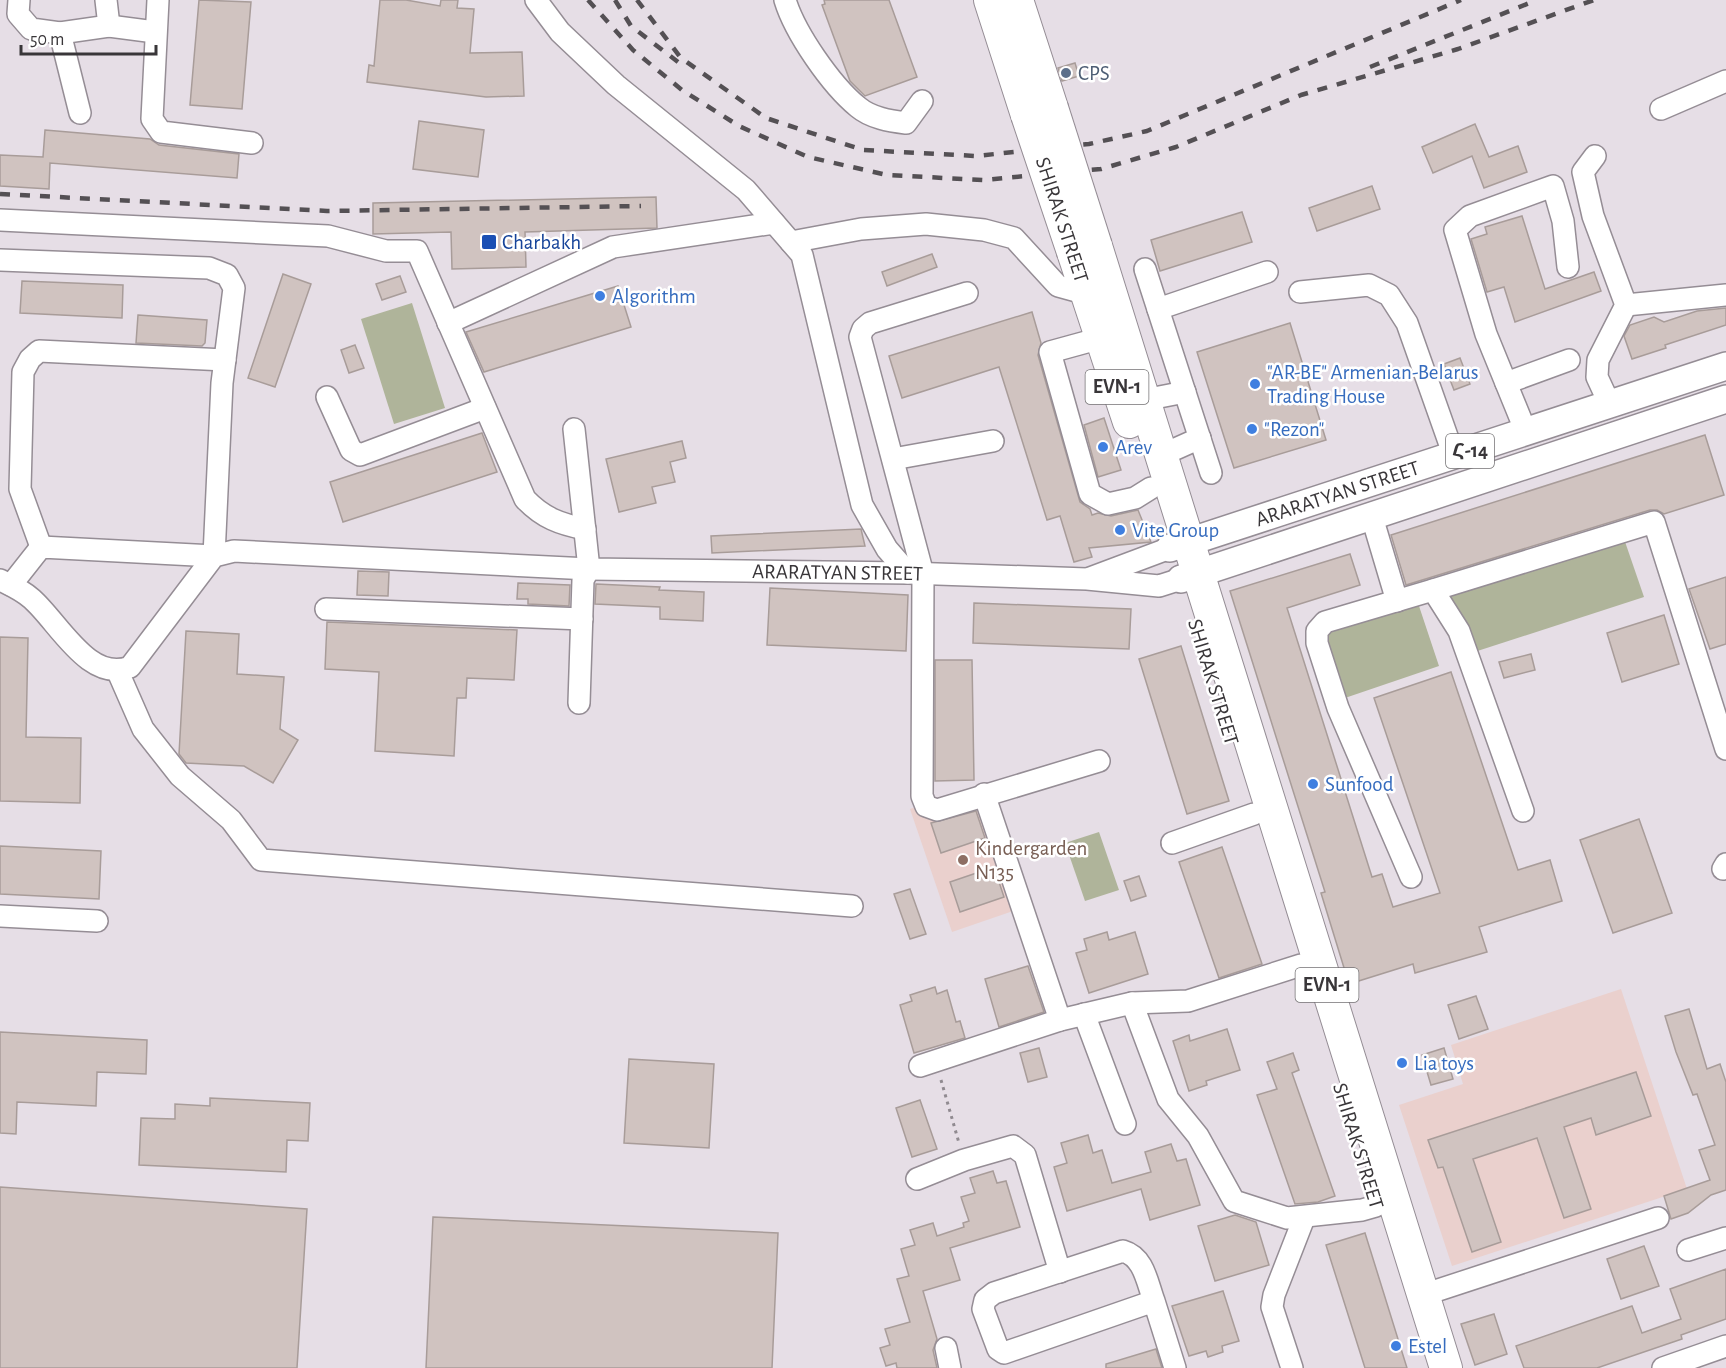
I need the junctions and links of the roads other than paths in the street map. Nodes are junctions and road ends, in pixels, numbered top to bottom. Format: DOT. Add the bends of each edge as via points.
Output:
graph roads {
  1 [pos="19,0"];
  2 [pos="106,0"];
  3 [pos="158,0"];
  4 [pos="536,0"];
  5 [pos="785,0"];
  6 [pos="990,0"];
  7 [pos="1017,0"];
  8 [pos="109,26"];
  9 [pos="155,32"];
  10 [pos="60,33"];
  11 [pos="1726,81"];
  12 [pos="922,101"];
  13 [pos="1661,109"];
  14 [pos="1040,111"];
  15 [pos="80,113"];
  16 [pos="252,143"];
  17 [pos="1595,156"];
  18 [pos="0,220"];
  19 [pos="774,223"];
  20 [pos="791,242"];
  21 [pos="1084,249"];
  22 [pos="0,260"];
  23 [pos="1568,267"];
  24 [pos="1145,269"];
  25 [pos="1267,272"];
  26 [pos="1300,292"];
  27 [pos="967,293"];
  28 [pos="1087,294"];
  29 [pos="1726,295"];
  30 [pos="1626,305"];
  31 [pos="1158,309"];
  32 [pos="448,322"];
  33 [pos="1101,338"];
  34 [pos="225,360"];
  35 [pos="1569,360"];
  36 [pos="1726,366"];
  37 [pos="1506,383"];
  38 [pos="1185,392"];
  39 [pos="327,397"];
  40 [pos="1726,399"];
  41 [pos="1144,400"];
  42 [pos="1610,405"];
  43 [pos="485,408"];
  44 [pos="574,429"];
  45 [pos="1526,432"];
  46 [pos="1200,438"];
  47 [pos="993,441"];
  48 [pos="1162,455"];
  49 [pos="1454,456"];
  50 [pos="893,459"];
  51 [pos="1211,473"];
  52 [pos="1151,488"];
  53 [pos="1372,517"];
  54 [pos="585,529"];
  55 [pos="1180,545"];
  56 [pos="41,547"];
  57 [pos="214,556"];
  58 [pos="589,569"];
  59 [pos="915,573"];
  60 [pos="1190,577"];
  61 [pos="1087,579"];
  62 [pos="5,582"];
  63 [pos="1433,590"];
  64 [pos="1397,601"];
  65 [pos="326,609"];
  66 [pos="582,619"];
  67 [pos="118,672"];
  68 [pos="579,703"];
  69 [pos="1726,749"];
  70 [pos="1098,761"];
  71 [pos="984,794"];
  72 [pos="1522,811"];
  73 [pos="1254,814"];
  74 [pos="1172,843"];
  75 [pos="1411,877"];
  76 [pos="852,906"];
  77 [pos="0,916"];
  78 [pos="97,921"];
  79 [pos="1301,966"];
  80 [pos="1132,1003"];
  81 [pos="1084,1014"];
  82 [pos="1060,1020"];
  83 [pos="928,1064"];
  84 [pos="1125,1124"];
  85 [pos="917,1179"];
  86 [pos="1376,1206"];
  87 [pos="1304,1218"];
  88 [pos="1658,1218"];
  89 [pos="1726,1238"];
  90 [pos="1688,1250"];
  91 [pos="1060,1272"];
  92 [pos="1423,1295"];
  93 [pos="1154,1301"];
  94 [pos="1726,1346"];
  95 [pos="1006,1360"];
  96 [pos="1673,1366"];
  97 [pos="1175,1368"];
  98 [pos="1292,1368"];
  99 [pos="1426,1368"];
  100 [pos="1446,1368"];
  1 -- 10 [label="street" via="18,14 32,29"];
  2 -- 8 [label="street"];
  3 -- 9 [label="street"];
  4 -- 19 [label="street" via="560,32 616,85 746,190"];
  5 -- 12 [label="street" via="807,43 859,108 884,120 906,123"];
  6 -- 14 [label="highway, SHIRAK STREET / EVN-1"];
  7 -- 14 [label="highway, SHIRAK STREET / EVN-1"];
  8 -- 9 [label="street"];
  8 -- 10 [label="street"];
  9 -- 16 [label="street" via="155,128 161,132"];
  10 -- 15 [label="street"];
  11 -- 13 [label="street"];
  14 -- 21 [label="highway, SHIRAK STREET / EVN-1, bridge"];
  17 -- 30 [label="street" via="1583,172 1593,216"];
  18 -- 32 [label="street" via="328,236 386,251 417,251"];
  19 -- 20 [label="street"];
  19 -- 32 [label="street" via="613,247"];
  20 -- 28 [label="street" via="861,229 926,224 984,230 1014,238 1058,286"];
  20 -- 59 [label="street" via="802,255 817,308 862,505 887,549"];
  21 -- 28 [label="highway, SHIRAK STREET / EVN-1"];
  21 -- 41 [label="highway, SHIRAK STREET / EVN-1"];
  22 -- 34 [label="street" via="209,268 227,275 234,288"];
  23 -- 37 [label="street" via="1563,221 1553,186 1470,216 1455,230 1486,334"];
  24 -- 31 [label="street"];
  25 -- 31 [label="street"];
  26 -- 49 [label="street" via="1369,285 1389,295 1407,323"];
  27 -- 50 [label="street" via="870,323 863,329 860,337"];
  28 -- 33 [label="highway, SHIRAK STREET / EVN-1"];
  29 -- 30 [label="street"];
  30 -- 42 [label="street" via="1598,360 1598,376"];
  31 -- 38 [label="street"];
  32 -- 43 [label="street"];
  33 -- 52 [label="highway, SHIRAK STREET / EVN-1"];
  33 -- 52 [label="street" via="1050,352 1090,494 1108,504 1135,498"];
  34 -- 56 [label="street" via="39,351 30,359 23,372 20,489"];
  34 -- 57 [label="street"];
  35 -- 37 [label="street"];
  36 -- 42 [label="main road, ARARATYAN STREET / Հ-14"];
  37 -- 45 [label="street"];
  38 -- 41 [label="street"];
  38 -- 46 [label="street"];
  39 -- 43 [label="street" via="351,450 360,455"];
  40 -- 53 [label="main road, ARARATYAN STREET / Հ-14"];
  41 -- 48 [label="highway, SHIRAK STREET / EVN-1"];
  42 -- 45 [label="main road, ARARATYAN STREET / Հ-14"];
  43 -- 54 [label="street" via="525,499 538,513 560,524"];
  44 -- 54 [label="street"];
  45 -- 49 [label="main road, ARARATYAN STREET / Հ-14"];
  46 -- 48 [label="street"];
  46 -- 51 [label="street"];
  47 -- 50 [label="street"];
  48 -- 55 [label="highway, SHIRAK STREET / EVN-1"];
  49 -- 55 [label="main road, ARARATYAN STREET / Հ-14"];
  50 -- 59 [label="street"];
  52 -- 55 [label="highway, SHIRAK STREET / EVN-1"];
  53 -- 60 [label="main road, ARARATYAN STREET / Հ-14"];
  53 -- 64 [label="street"];
  54 -- 58 [label="street"];
  55 -- 60 [label="highway, SHIRAK STREET / EVN-1"];
  55 -- 61 [label="street, ARARATYAN STREET"];
  56 -- 57 [label="street, ARARATYAN STREET"];
  56 -- 62 [label="street"];
  57 -- 58 [label="street, ARARATYAN STREET" via="234,551"];
  57 -- 67 [label="street" via="130,667"];
  58 -- 59 [label="street, ARARATYAN STREET"];
  58 -- 66 [label="street" via="583,579"];
  59 -- 61 [label="street, ARARATYAN STREET"];
  59 -- 71 [label="street" via="922,796 926,806 937,810"];
  60 -- 61 [label="street, ARARATYAN STREET" via="1159,586"];
  60 -- 73 [label="highway, SHIRAK STREET / EVN-1"];
  60 -- 92 [label="highway, SHIRAK STREET / EVN-1"];
  62 -- 67 [label="street" via="32,600 81,652 102,668"];
  63 -- 64 [label="street"];
  63 -- 69 [label="street" via="1654,522"];
  63 -- 72 [label="street" via="1459,631"];
  64 -- 75 [label="street" via="1325,622 1317,631 1317,643 1338,708"];
  65 -- 66 [label="street"];
  66 -- 68 [label="street"];
  67 -- 76 [label="street" via="143,729 180,776 231,820 261,860"];
  70 -- 71 [label="street"];
  71 -- 82 [label="street"];
  73 -- 74 [label="street"];
  73 -- 79 [label="highway, SHIRAK STREET / EVN-1"];
  77 -- 78 [label="street"];
  79 -- 80 [label="street" via="1188,1001"];
  79 -- 86 [label="highway, SHIRAK STREET / EVN-1"];
  80 -- 81 [label="street"];
  80 -- 87 [label="street" via="1168,1099 1198,1136 1234,1201 1287,1218"];
  81 -- 82 [label="street"];
  81 -- 84 [label="street"];
  82 -- 83 [label="street"];
  85 -- 91 [label="street" via="1012,1146 1025,1155"];
  86 -- 87 [label="street"];
  86 -- 99 [label="highway, SHIRAK STREET / EVN-1"];
  87 -- 98 [label="street" via="1272,1307"];
  88 -- 92 [label="street"];
  89 -- 90 [label="street"];
  91 -- 93 [label="street" via="1123,1251 1134,1254"];
  91 -- 95 [label="street" via="994,1293 985,1300 983,1308"];
  92 -- 100 [label="highway, SHIRAK STREET / EVN-1"];
  93 -- 95 [label="street"];
  93 -- 97 [label="street"];
  94 -- 96 [label="street"];
}
